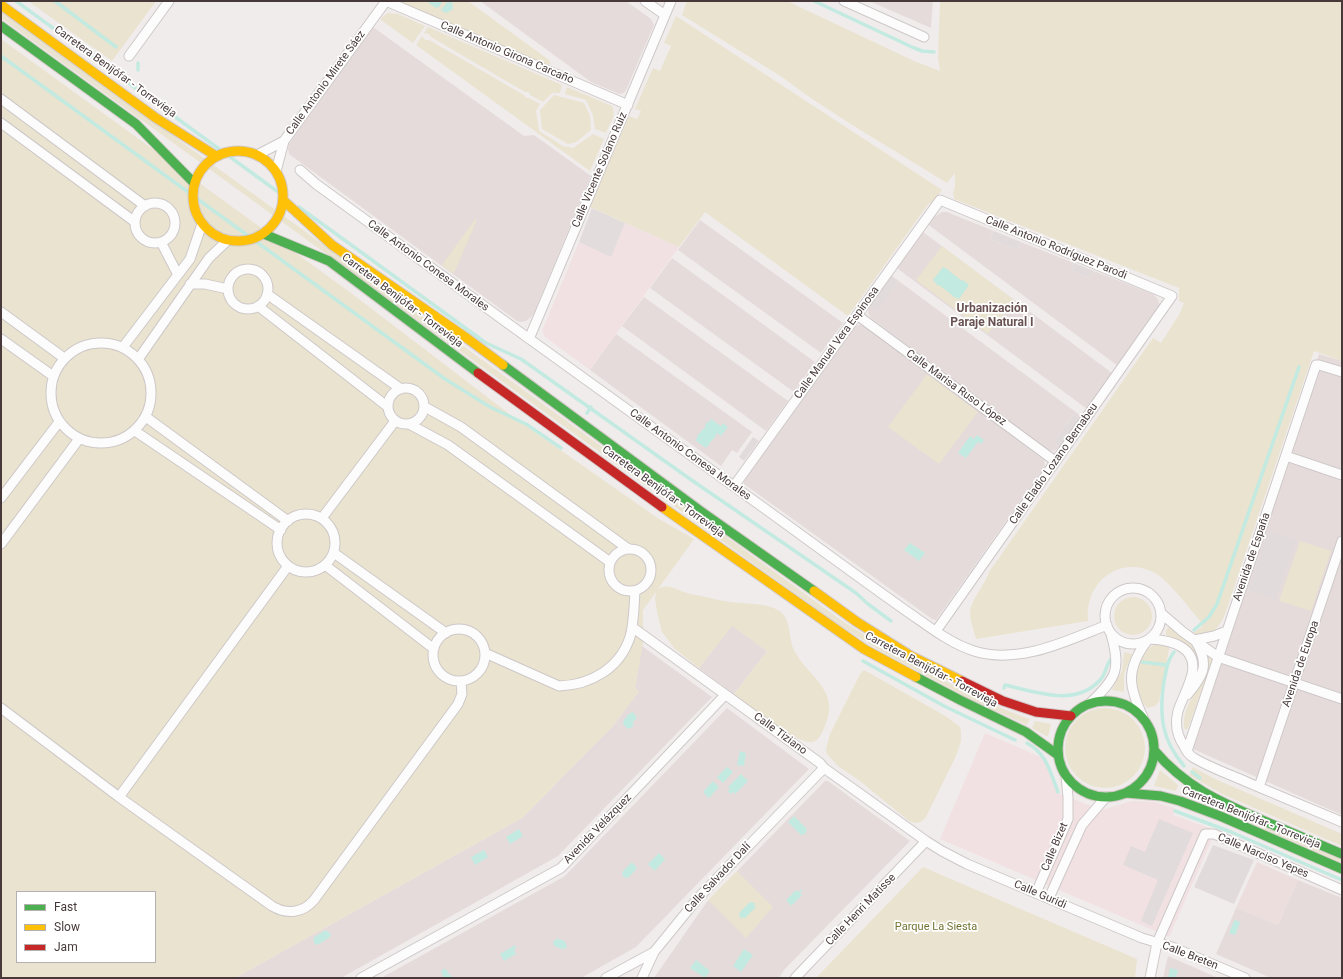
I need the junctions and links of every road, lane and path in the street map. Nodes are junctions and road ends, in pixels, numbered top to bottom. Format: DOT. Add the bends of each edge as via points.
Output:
graph roads {
  1 [pos="169,1"];
  2 [pos="386,1"];
  3 [pos="645,1"];
  4 [pos="671,1"];
  5 [pos="844,1"];
  6 [pos="1,5"];
  7 [pos="665,15"];
  8 [pos="1,26"];
  9 [pos="924,38"];
  10 [pos="129,56"];
  11 [pos="1,99"];
  12 [pos="628,105"];
  13 [pos="1,123"];
  14 [pos="284,141"];
  15 [pos="257,155"];
  16 [pos="216,156"];
  17 [pos="300,170"];
  18 [pos="276,171"];
  19 [pos="194,183"];
  20 [pos="283,200"];
  21 [pos="940,200"];
  22 [pos="145,206"];
  23 [pos="135,222"];
  24 [pos="202,224"];
  25 [pos="264,234"];
  26 [pos="228,240"];
  27 [pos="161,242"];
  28 [pos="178,275"];
  29 [pos="190,284"];
  30 [pos="228,289"];
  31 [pos="267,294"];
  32 [pos="1172,296"];
  33 [pos="258,306"];
  34 [pos="1,312"];
  35 [pos="857,315"];
  36 [pos="1,339"];
  37 [pos="529,339"];
  38 [pos="123,347"];
  39 [pos="64,358"];
  40 [pos="139,358"];
  41 [pos="1342,372"];
  42 [pos="53,376"];
  43 [pos="401,388"];
  44 [pos="388,407"];
  45 [pos="425,407"];
  46 [pos="146,417"];
  47 [pos="395,420"];
  48 [pos="59,422"];
  49 [pos="409,424"];
  50 [pos="135,431"];
  51 [pos="79,438"];
  52 [pos="1286,456"];
  53 [pos="1055,461"];
  54 [pos="1342,475"];
  55 [pos="734,486"];
  56 [pos="1,498"];
  57 [pos="322,518"];
  58 [pos="288,521"];
  59 [pos="280,530"];
  60 [pos="1342,540"];
  61 [pos="1,544"];
  62 [pos="627,548"];
  63 [pos="334,553"];
  64 [pos="610,562"];
  65 [pos="325,565"];
  66 [pos="288,566"];
  67 [pos="635,591"];
  68 [pos="1162,614"];
  69 [pos="1107,625"];
  70 [pos="632,627"];
  71 [pos="1227,630"];
  72 [pos="936,631"];
  73 [pos="446,633"];
  74 [pos="1111,634"];
  75 [pos="1148,640"];
  76 [pos="1195,640"];
  77 [pos="434,649"];
  78 [pos="485,654"];
  79 [pos="1218,657"];
  80 [pos="461,682"];
  81 [pos="1294,683"];
  82 [pos="725,695"];
  83 [pos="1342,699"];
  84 [pos="1090,703"];
  85 [pos="1181,703"];
  86 [pos="1,708"];
  87 [pos="1071,716"];
  88 [pos="1143,717"];
  89 [pos="1154,750"];
  90 [pos="1187,751"];
  91 [pos="1058,755"];
  92 [pos="824,768"];
  93 [pos="1066,776"];
  94 [pos="1259,787"];
  95 [pos="1126,793"];
  96 [pos="119,797"];
  97 [pos="1106,797"];
  98 [pos="1342,822"];
  99 [pos="926,842"];
  100 [pos="1342,854"];
  101 [pos="1342,869"];
  102 [pos="1342,890"];
  103 [pos="1036,893"];
  104 [pos="1049,898"];
  105 [pos="1157,943"];
  106 [pos="654,952"];
  107 [pos="362,978"];
  108 [pos="606,978"];
  109 [pos="642,978"];
  110 [pos="795,978"];
  111 [pos="1150,978"];
  112 [pos="1245,978"];
  1 -- 10 [label="street"];
  2 -- 12 [label="street, Calle Antonio Girona Carcaño"];
  2 -- 14 [label="street, Calle Antonio Mirete Sáez"];
  3 -- 7 [label="street"];
  4 -- 7 [label="street, Calle Vicente Solano Ruiz"];
  5 -- 9 [label="street"];
  6 -- 16 [label="main road, Carretera Benijófar - Torrevieja" via="156,118"];
  7 -- 12 [label="street, Calle Vicente Solano Ruiz"];
  8 -- 19 [label="main road" via="136,124"];
  11 -- 22 [label="street"];
  12 -- 37 [label="street, Calle Vicente Solano Ruiz"];
  13 -- 23 [label="street"];
  14 -- 15 [label="street, Calle Antonio Mirete Sáez"];
  14 -- 18 [label="street"];
  15 -- 16 [label="main road" via="248,151 233,150"];
  15 -- 18 [label="main road"];
  16 -- 19 [label="main road" via="206,163"];
  17 -- 37 [label="street, Calle Antonio Conesa Morales"];
  18 -- 20 [label="main road" via="281,180"];
  19 -- 24 [label="main road" via="192,204"];
  20 -- 25 [label="main road" via="275,223"];
  20 -- 87 [label="main road, Carretera Benijófar - Torrevieja" via="332,245 468,339 702,512 857,622 910,656 1003,701 1036,712"];
  21 -- 32 [label="street, Calle Antonio Rodríguez Parodi"];
  21 -- 35 [label="street, Calle Manuel Vera Espinosa"];
  22 -- 23 [label="street" via="136,216"];
  22 -- 27 [label="street" via="151,203 165,205 174,215 175,229 167,240"];
  23 -- 27 [label="street" via="138,234 143,239"];
  24 -- 26 [label="main road" via="207,230"];
  24 -- 28 [label="street" via="190,259"];
  25 -- 26 [label="main road" via="250,240"];
  25 -- 91 [label="main road, Carretera Benijófar - Torrevieja" via="329,261 693,530 864,649 1026,732"];
  26 -- 29 [label="street" via="209,258"];
  27 -- 28 [label="street"];
  28 -- 38 [label="street"];
  29 -- 30 [label="street"];
  29 -- 40 [label="street"];
  30 -- 31 [label="street" via="235,273 246,268 258,271 267,281"];
  30 -- 33 [label="street" via="234,304 247,309"];
  31 -- 33 [label="street"];
  31 -- 43 [label="street"];
  32 -- 53 [label="street, Calle Eladio Lozano Bernabeu"];
  33 -- 44 [label="street"];
  34 -- 39 [label="street"];
  35 -- 53 [label="street, Calle Marisa Ruso López"];
  35 -- 55 [label="street, Calle Manuel Vera Espinosa"];
  36 -- 42 [label="street"];
  37 -- 55 [label="street, Calle Antonio Conesa Morales"];
  38 -- 39 [label="street" via="103,342 89,344"];
  38 -- 40 [label="street"];
  39 -- 42 [label="street"];
  40 -- 46 [label="street" via="150,378 152,400"];
  41 -- 52 [label="street, Avenida de España" via="1319,364 1316,366"];
  42 -- 48 [label="street" via="51,400"];
  43 -- 44 [label="street" via="394,391 388,401"];
  43 -- 45 [label="street" via="414,389 422,396"];
  44 -- 47 [label="street" via="388,412"];
  45 -- 49 [label="street" via="417,421"];
  45 -- 62 [label="street" via="461,426"];
  46 -- 50 [label="street"];
  46 -- 58 [label="street"];
  47 -- 49 [label="street"];
  47 -- 57 [label="street"];
  48 -- 51 [label="street"];
  48 -- 56 [label="street"];
  49 -- 64 [label="street" via="448,445"];
  50 -- 51 [label="street" via="104,444"];
  50 -- 59 [label="street"];
  51 -- 61 [label="street"];
  52 -- 54 [label="street"];
  52 -- 71 [label="street, Avenida de España"];
  53 -- 72 [label="street, Calle Eladio Lozano Bernabeu"];
  55 -- 72 [label="street, Calle Antonio Conesa Morales"];
  57 -- 58 [label="street" via="317,515 300,514"];
  57 -- 63 [label="street" via="334,532"];
  58 -- 59 [label="street"];
  59 -- 66 [label="street" via="280,555"];
  60 -- 81 [label="street, Avenida de Europa"];
  62 -- 64 [label="street" via="617,553"];
  62 -- 67 [label="street" via="640,550 650,559 652,573 647,585"];
  63 -- 65 [label="street"];
  63 -- 73 [label="street"];
  64 -- 67 [label="street" via="609,573 614,584 623,590"];
  65 -- 66 [label="street" via="310,572 301,572"];
  65 -- 77 [label="street"];
  66 -- 96 [label="street"];
  67 -- 70 [label="street"];
  68 -- 69 [label="street" via="1160,606 1150,593 1128,588 1120,591 1109,602 1105,617"];
  68 -- 75 [label="street" via="1159,628"];
  68 -- 76 [label="street"];
  69 -- 72 [label="street, Calle Antonio Conesa Morales" via="1046,648 1012,655 976,652"];
  69 -- 74 [label="street"];
  70 -- 78 [label="street" via="626,647 614,664 589,681 570,686 559,686"];
  70 -- 82 [label="street, Calle Tiziano"];
  71 -- 76 [label="street"];
  71 -- 79 [label="street, Avenida de España"];
  73 -- 77 [label="street" via="438,639"];
  73 -- 78 [label="street" via="450,630 465,629 478,636 486,649"];
  74 -- 75 [label="street" via="1128,644"];
  74 -- 84 [label="street" via="1116,654 1116,668 1107,687"];
  75 -- 85 [label="street" via="1161,639 1173,642 1190,656 1192,673"];
  75 -- 88 [label="street" via="1136,658 1131,674 1134,697"];
  76 -- 79 [label="street"];
  76 -- 85 [label="street" via="1203,655 1203,668 1195,686"];
  77 -- 80 [label="street" via="436,668 446,679"];
  78 -- 80 [label="street" via="484,664 476,676"];
  79 -- 81 [label="street"];
  79 -- 90 [label="street, Avenida de España"];
  80 -- 96 [label="street" via="462,694 458,704 314,900 300,910 289,912 272,906"];
  81 -- 83 [label="street"];
  81 -- 94 [label="street, Avenida de Europa"];
  82 -- 92 [label="street, Calle Tiziano"];
  82 -- 107 [label="street, Avenida Velázquez" via="561,868"];
  84 -- 87 [label="main road"];
  84 -- 88 [label="main road" via="1104,700 1119,702"];
  85 -- 90 [label="street" via="1177,726"];
  86 -- 96 [label="street"];
  87 -- 91 [label="main road" via="1061,730"];
  88 -- 89 [label="main road" via="1151,733"];
  89 -- 95 [label="main road" via="1151,765 1144,779"];
  89 -- 100 [label="main road, Carretera Benijófar - Torrevieja" via="1183,780 1223,803"];
  90 -- 94 [label="street" via="1204,763"];
  91 -- 93 [label="main road"];
  92 -- 99 [label="street, Calle Tiziano"];
  92 -- 106 [label="street, Calle Salvador Dalí" via="698,898"];
  93 -- 97 [label="main road" via="1083,792"];
  93 -- 103 [label="street, Calle Bizet" via="1068,819"];
  94 -- 98 [label="street"];
  95 -- 97 [label="main road"];
  95 -- 101 [label="main road, Carretera Benijófar - Torrevieja" via="1161,796 1180,801"];
  97 -- 104 [label="street, Calle Bizet" via="1082,825"];
  99 -- 103 [label="street, Calle Guridi" via="955,858"];
  99 -- 110 [label="street, Calle Henri Matisse"];
  102 -- 105 [label="street, Calle Narciso Yepes" via="1214,834 1205,834"];
  103 -- 104 [label="street, Calle Guridi"];
  104 -- 105 [label="street, Calle Guridi"];
  105 -- 111 [label="street"];
  105 -- 112 [label="street, Calle Breten"];
  106 -- 108 [label="street, Calle Salvador Dalí"];
  106 -- 109 [label="street"];
}
